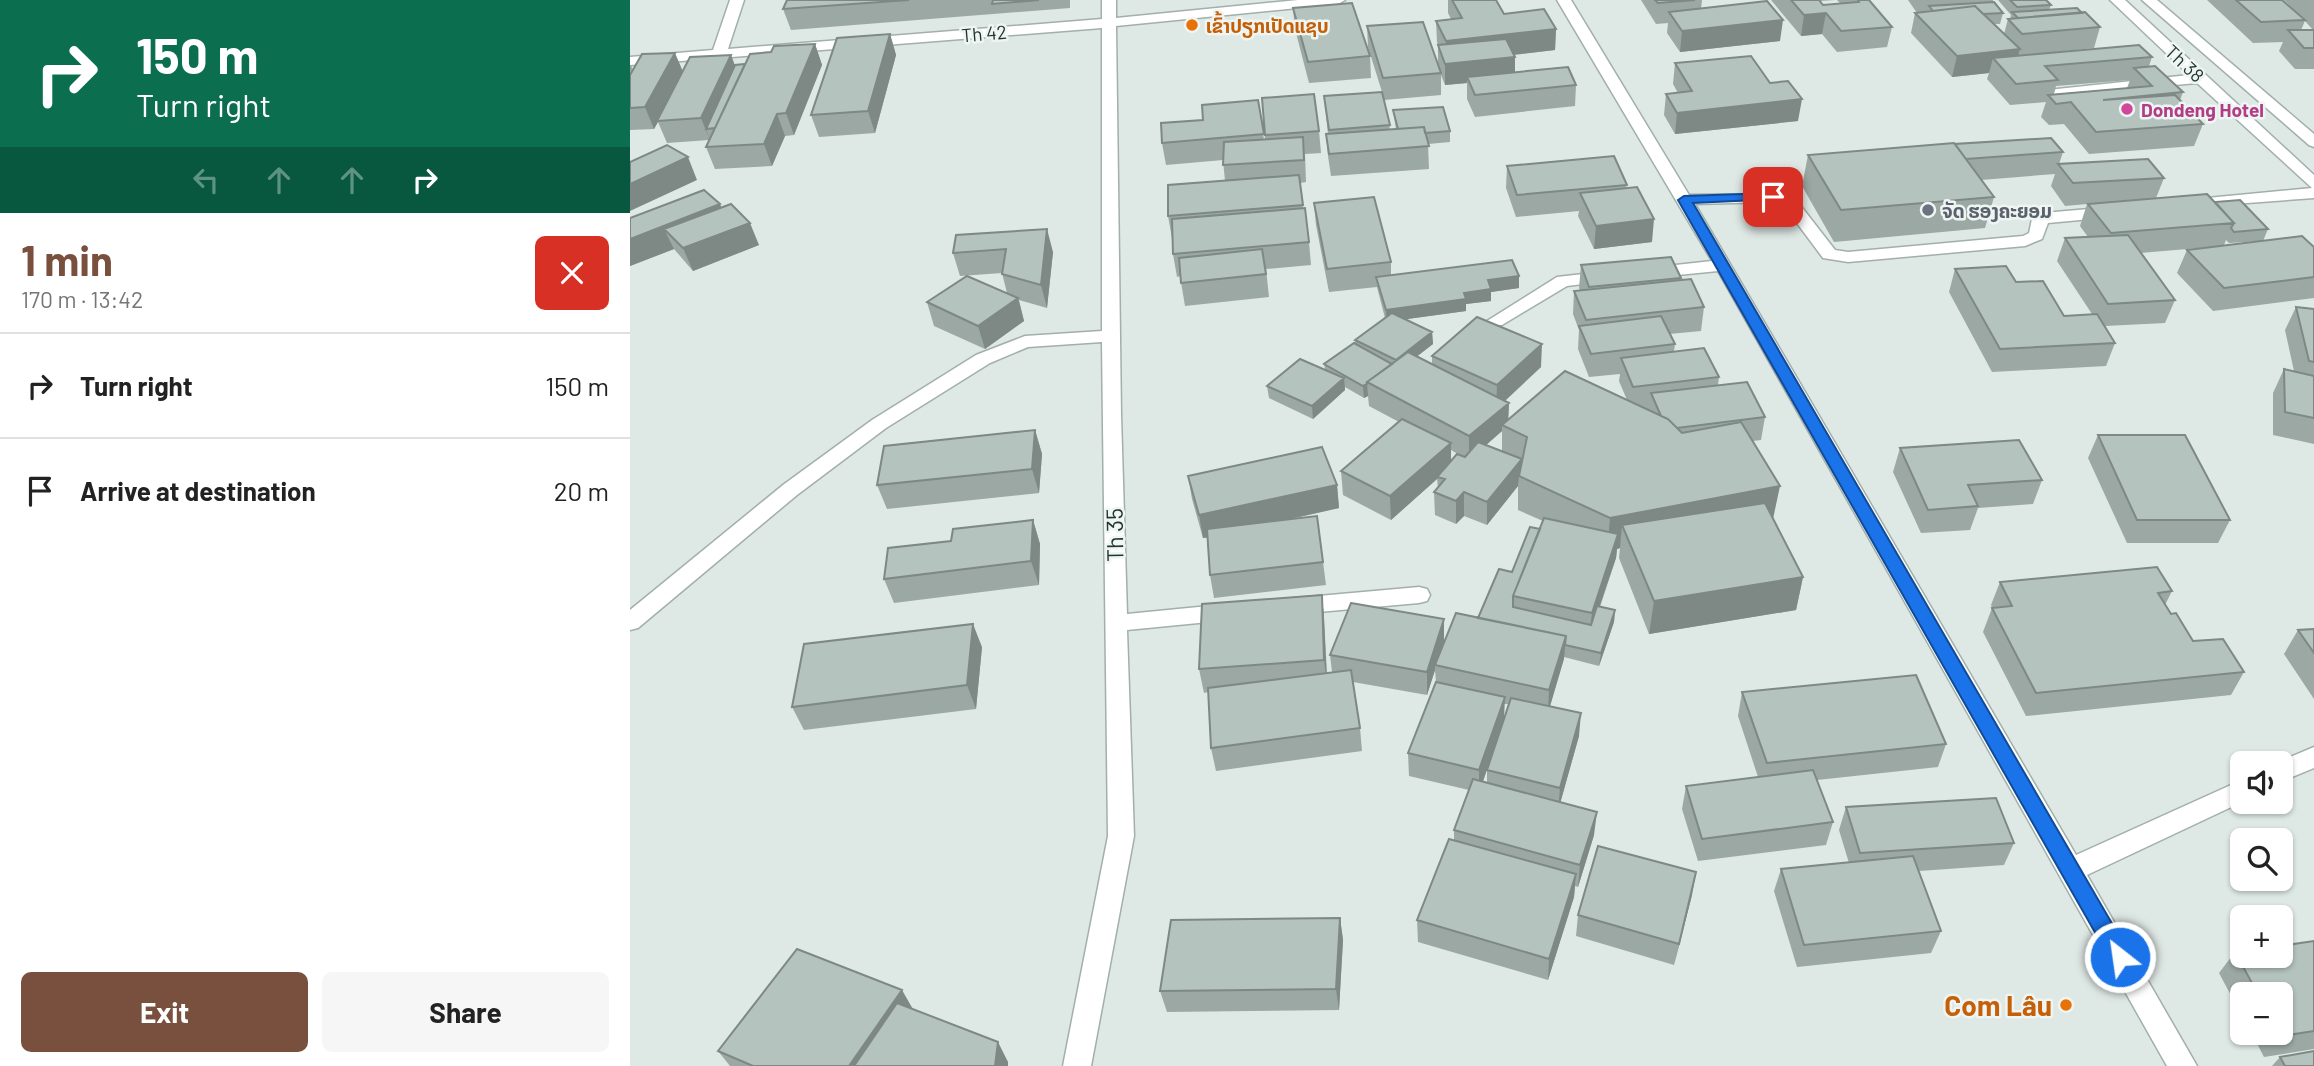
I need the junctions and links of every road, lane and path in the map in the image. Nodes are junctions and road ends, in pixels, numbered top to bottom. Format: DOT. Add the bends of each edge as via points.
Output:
graph roads {
  1 [pos="737,0"];
  2 [pos="1109,0"];
  3 [pos="1338,0"];
  4 [pos="1564,0"];
  5 [pos="2117,0"];
  6 [pos="2149,0"];
  7 [pos="1108,23"];
  8 [pos="719,54"];
  9 [pos="630,61"];
  10 [pos="2200,78"];
  11 [pos="2057,93"];
  12 [pos="2314,142"];
  13 [pos="2314,184"];
  14 [pos="2314,193"];
  15 [pos="1684,200"];
  16 [pos="2165,207"];
  17 [pos="2124,211"];
  18 [pos="1723,265"];
  19 [pos="1496,321"];
  20 [pos="1111,336"];
  21 [pos="1419,595"];
  22 [pos="1281,608"];
  23 [pos="1254,610"];
  24 [pos="630,621"];
  25 [pos="1116,623"];
  26 [pos="2314,757"];
  27 [pos="2293,766"];
  28 [pos="2230,796"];
  29 [pos="2071,870"];
  30 [pos="1077,1066"];
  31 [pos="2183,1066"];
  1 -- 8 [label="street"];
  2 -- 7 [label="street, Th 35"];
  3 -- 7 [label="street, Th 42"];
  4 -- 15 [label="street"];
  5 -- 10 [label="street, Th 38"];
  6 -- 12 [label="street, Th 38"];
  7 -- 8 [label="street, Th 42"];
  7 -- 20 [label="street, Th 35"];
  8 -- 9 [label="street, Th 42"];
  10 -- 11 [label="street"];
  10 -- 13 [label="street, Th 38"];
  14 -- 16 [label="street"];
  15 -- 17 [label="street" via="1773,197 1791,204 1829,254 1848,257 2025,241 2035,238 2043,218"];
  15 -- 18 [label="street"];
  18 -- 19 [label="street" via="1563,281"];
  18 -- 29 [label="street"];
  20 -- 24 [label="street" via="1024,342 983,359 878,424"];
  20 -- 25 [label="street, Th 35"];
  21 -- 22 [label="street"];
  23 -- 25 [label="street"];
  25 -- 30 [label="street, Th 35" via="1121,836"];
  26 -- 27 [label="street"];
  28 -- 29 [label="street"];
  29 -- 31 [label="street"];
}
